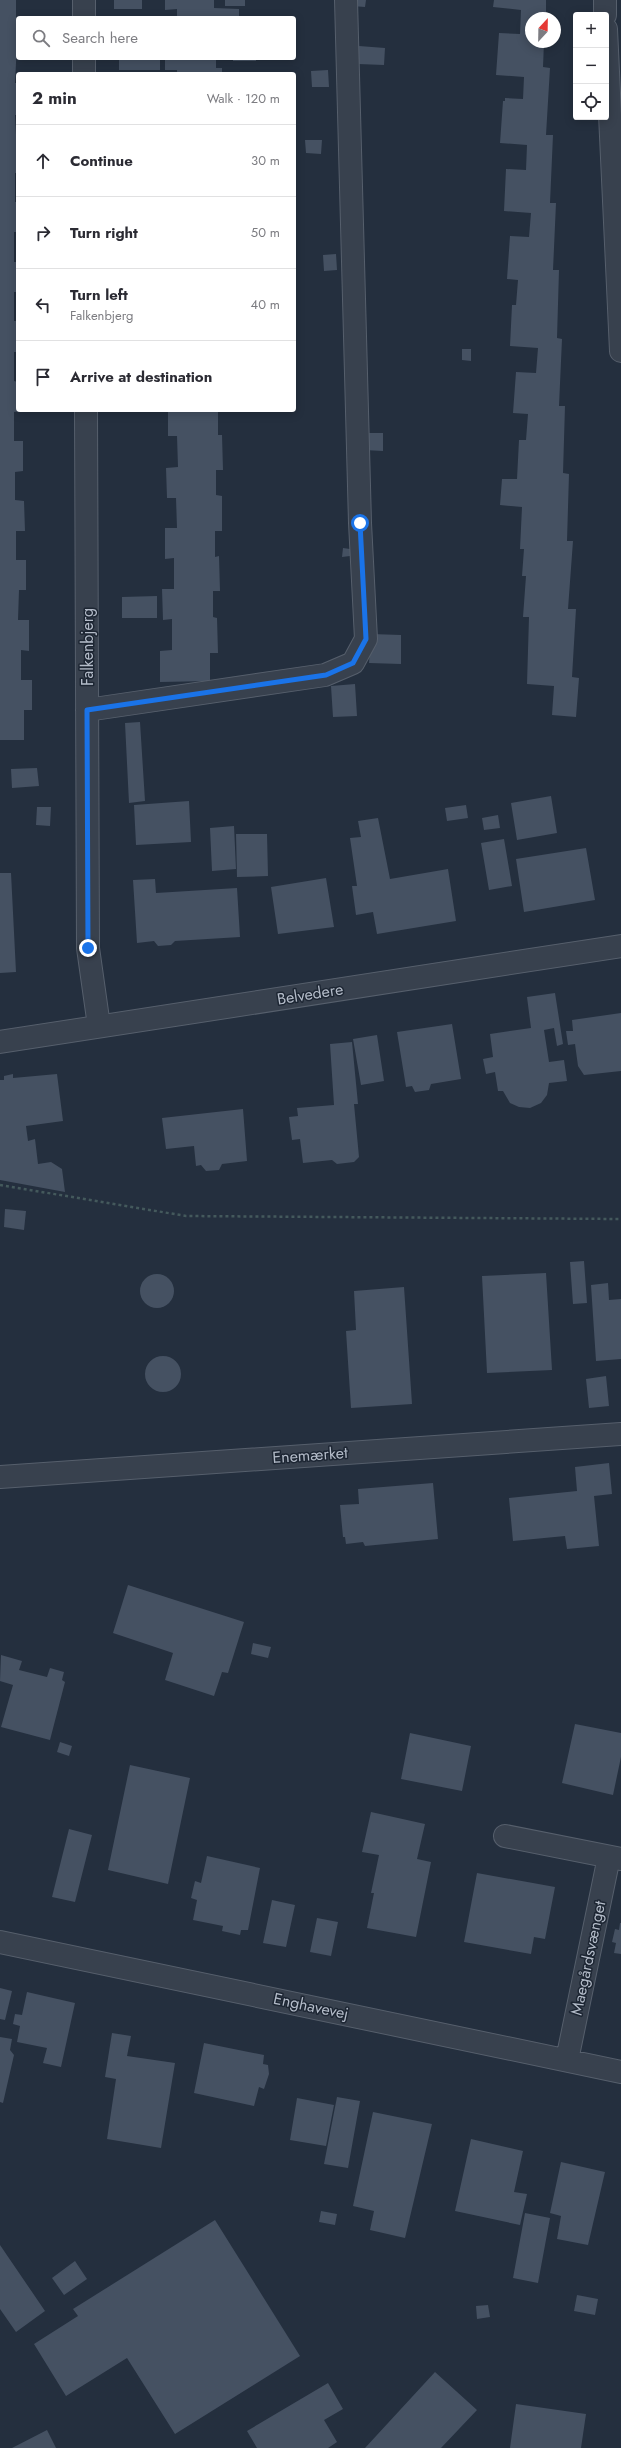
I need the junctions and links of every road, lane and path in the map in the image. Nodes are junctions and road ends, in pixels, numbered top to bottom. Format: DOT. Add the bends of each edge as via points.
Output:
graph roads {
  1 [pos="84,0"];
  2 [pos="346,0"];
  3 [pos="605,0"];
  4 [pos="605,12"];
  5 [pos="84,16"];
  6 [pos="607,48"];
  7 [pos="84,60"];
  8 [pos="84,72"];
  9 [pos="621,352"];
  10 [pos="86,412"];
  11 [pos="87,710"];
  12 [pos="621,946"];
  13 [pos="99,1026"];
  14 [pos="0,1042"];
  15 [pos="0,1185"];
  16 [pos="621,1219"];
  17 [pos="621,1434"];
  18 [pos="0,1477"];
  19 [pos="505,1836"];
  20 [pos="615,1858"];
  21 [pos="0,1942"];
  22 [pos="566,2060"];
  23 [pos="621,2072"];
  1 -- 5 [label="street"];
  2 -- 11 [label="street" via="360,523 366,639 353,663 326,675"];
  3 -- 4 [label="street"];
  6 -- 9 [label="street"];
  7 -- 8 [label="street"];
  10 -- 11 [label="street, Falkenbjerg"];
  11 -- 13 [label="street, Falkenbjerg" via="88,948"];
  12 -- 13 [label="street, Belvedere"];
  13 -- 14 [label="street, Belvedere"];
  15 -- 16 [label="path" via="186,1216"];
  17 -- 18 [label="street, Enemærket"];
  19 -- 20 [label="street, Maegårdsvænget"];
  20 -- 22 [label="street, Maegårdsvænget"];
  21 -- 22 [label="street, Enghavevej"];
  22 -- 23 [label="street, Enghavevej"];
}
